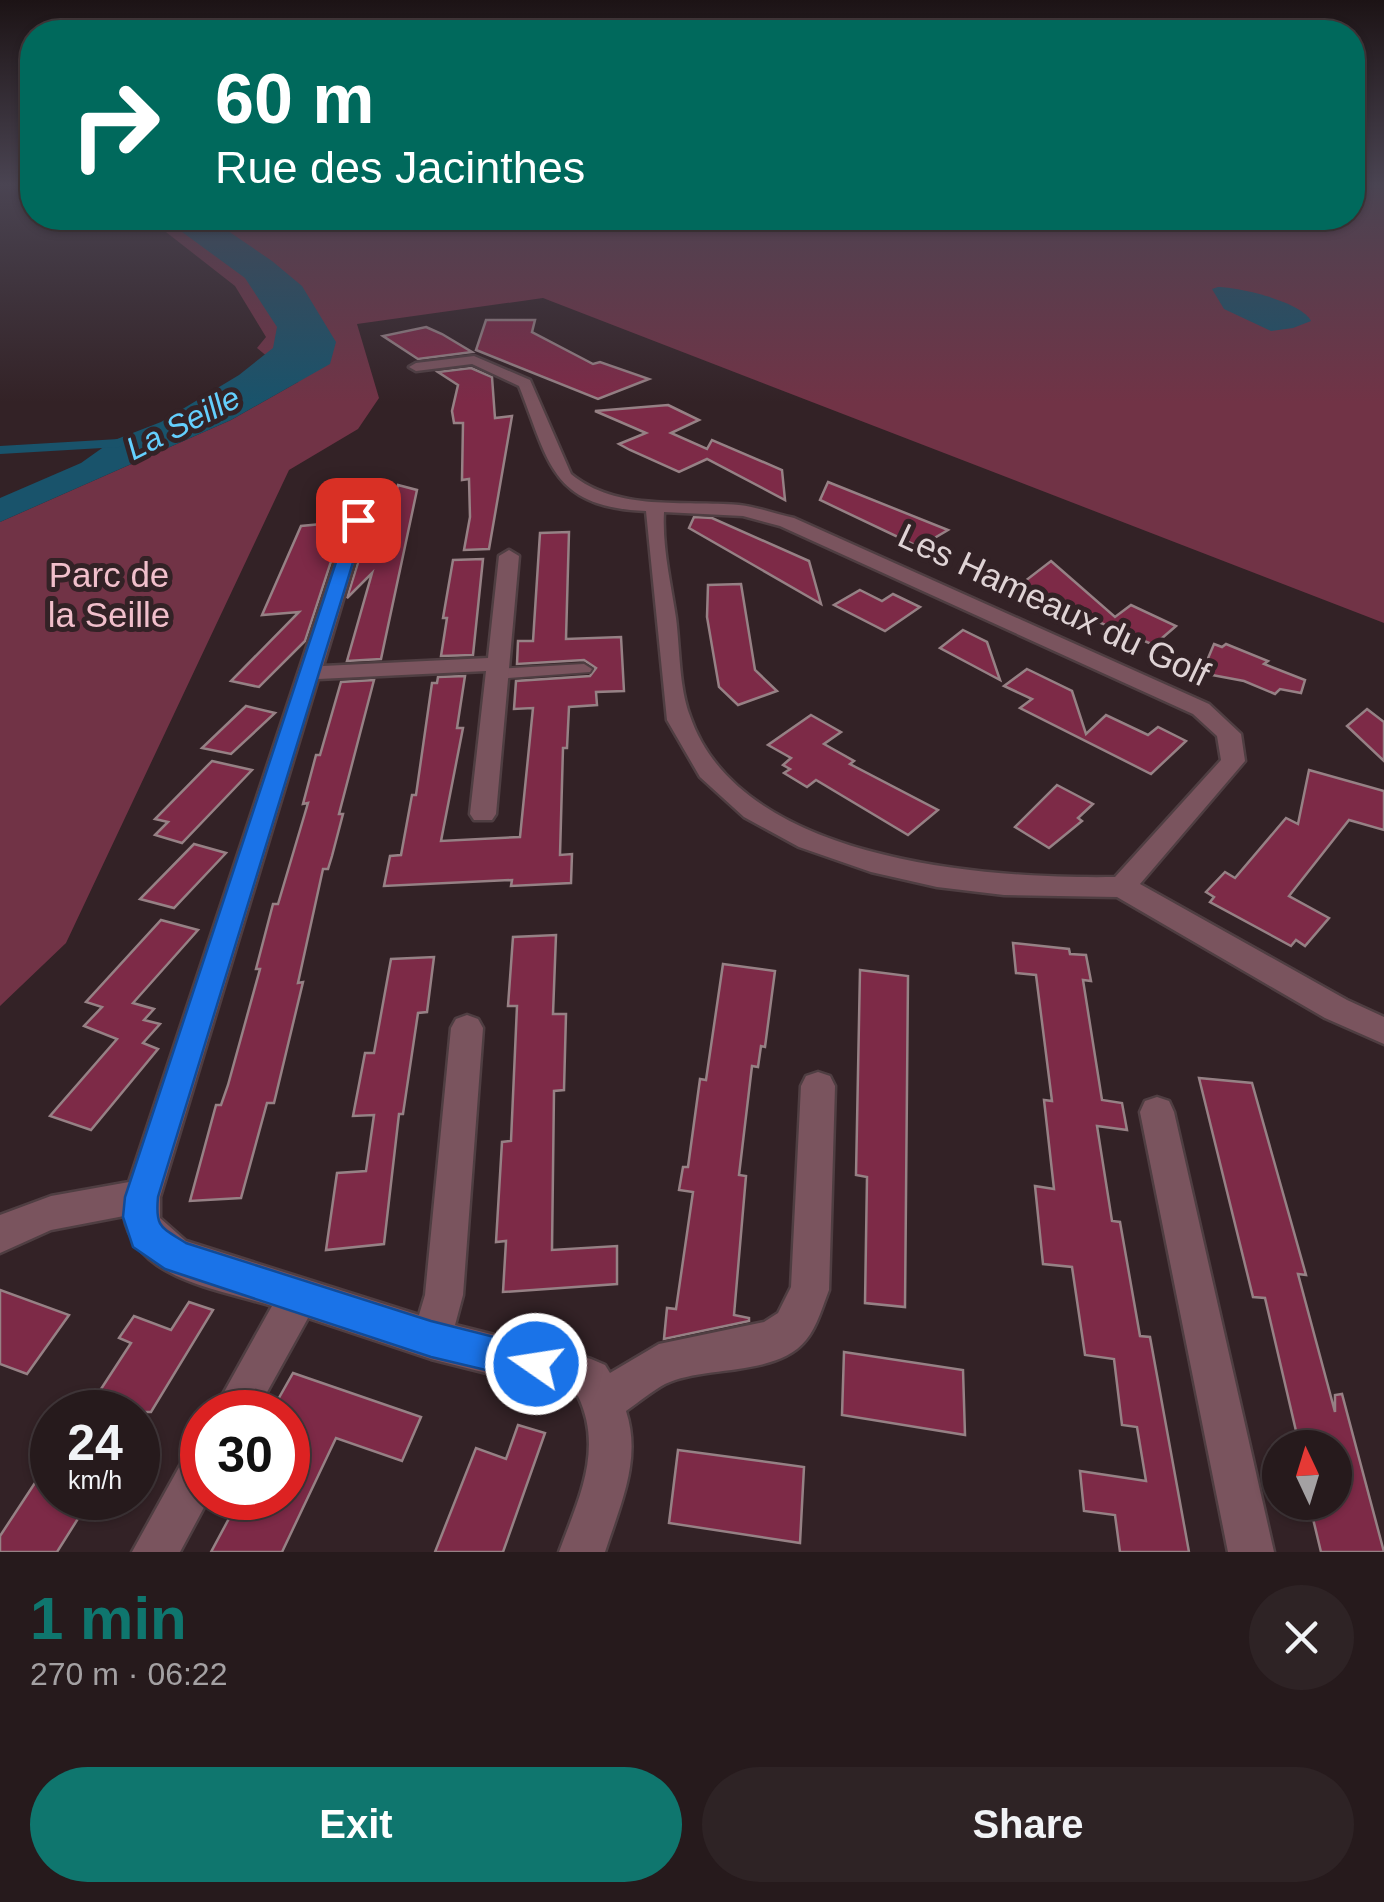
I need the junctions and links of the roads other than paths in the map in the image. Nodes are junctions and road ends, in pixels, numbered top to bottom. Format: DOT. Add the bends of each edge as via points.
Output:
graph roads {
  1 [pos="416,366"];
  2 [pos="655,508"];
  3 [pos="358,520"];
  4 [pos="509,556"];
  5 [pos="495,669"];
  6 [pos="584,669"];
  7 [pos="310,673"];
  8 [pos="483,814"];
  9 [pos="1122,887"];
  10 [pos="467,1028"];
  11 [pos="1384,1031"];
  12 [pos="818,1086"];
  13 [pos="1157,1112"];
  14 [pos="142,1197"];
  15 [pos="0,1235"];
  16 [pos="299,1296"];
  17 [pos="431,1339"];
  18 [pos="246,1390"];
  19 [pos="604,1401"];
  20 [pos="180,1507"];
  21 [pos="155,1552"];
  22 [pos="582,1552"];
  23 [pos="1251,1552"];
  1 -- 2 [label="street, Les Hameaux du Golf" via="474,360 520,380 563,476 606,500"];
  2 -- 9 [label="street" via="678,716 706,764 756,810 838,851 946,879 1052,890"];
  2 -- 9 [label="street, Les Hameaux du Golf" via="743,511 787,522 1212,717 1229,734 1233,760"];
  3 -- 7 [label="street"];
  4 -- 5 [label="street"];
  5 -- 6 [label="lane"];
  5 -- 7 [label="street"];
  5 -- 8 [label="street"];
  7 -- 14 [label="street"];
  9 -- 11 [label="street"];
  10 -- 17 [label="street" via="444,1295"];
  12 -- 19 [label="street" via="810,1290 792,1328 748,1347 659,1364"];
  13 -- 23 [label="street"];
  14 -- 15 [label="street" via="67,1209"];
  14 -- 16 [label="street" via="145,1236 158,1246"];
  16 -- 17 [label="street"];
  16 -- 18 [label="street"];
  17 -- 19 [label="street" via="591,1378"];
  19 -- 22 [label="street" via="614,1425 613,1455"];
  20 -- 21 [label="street"];
}
